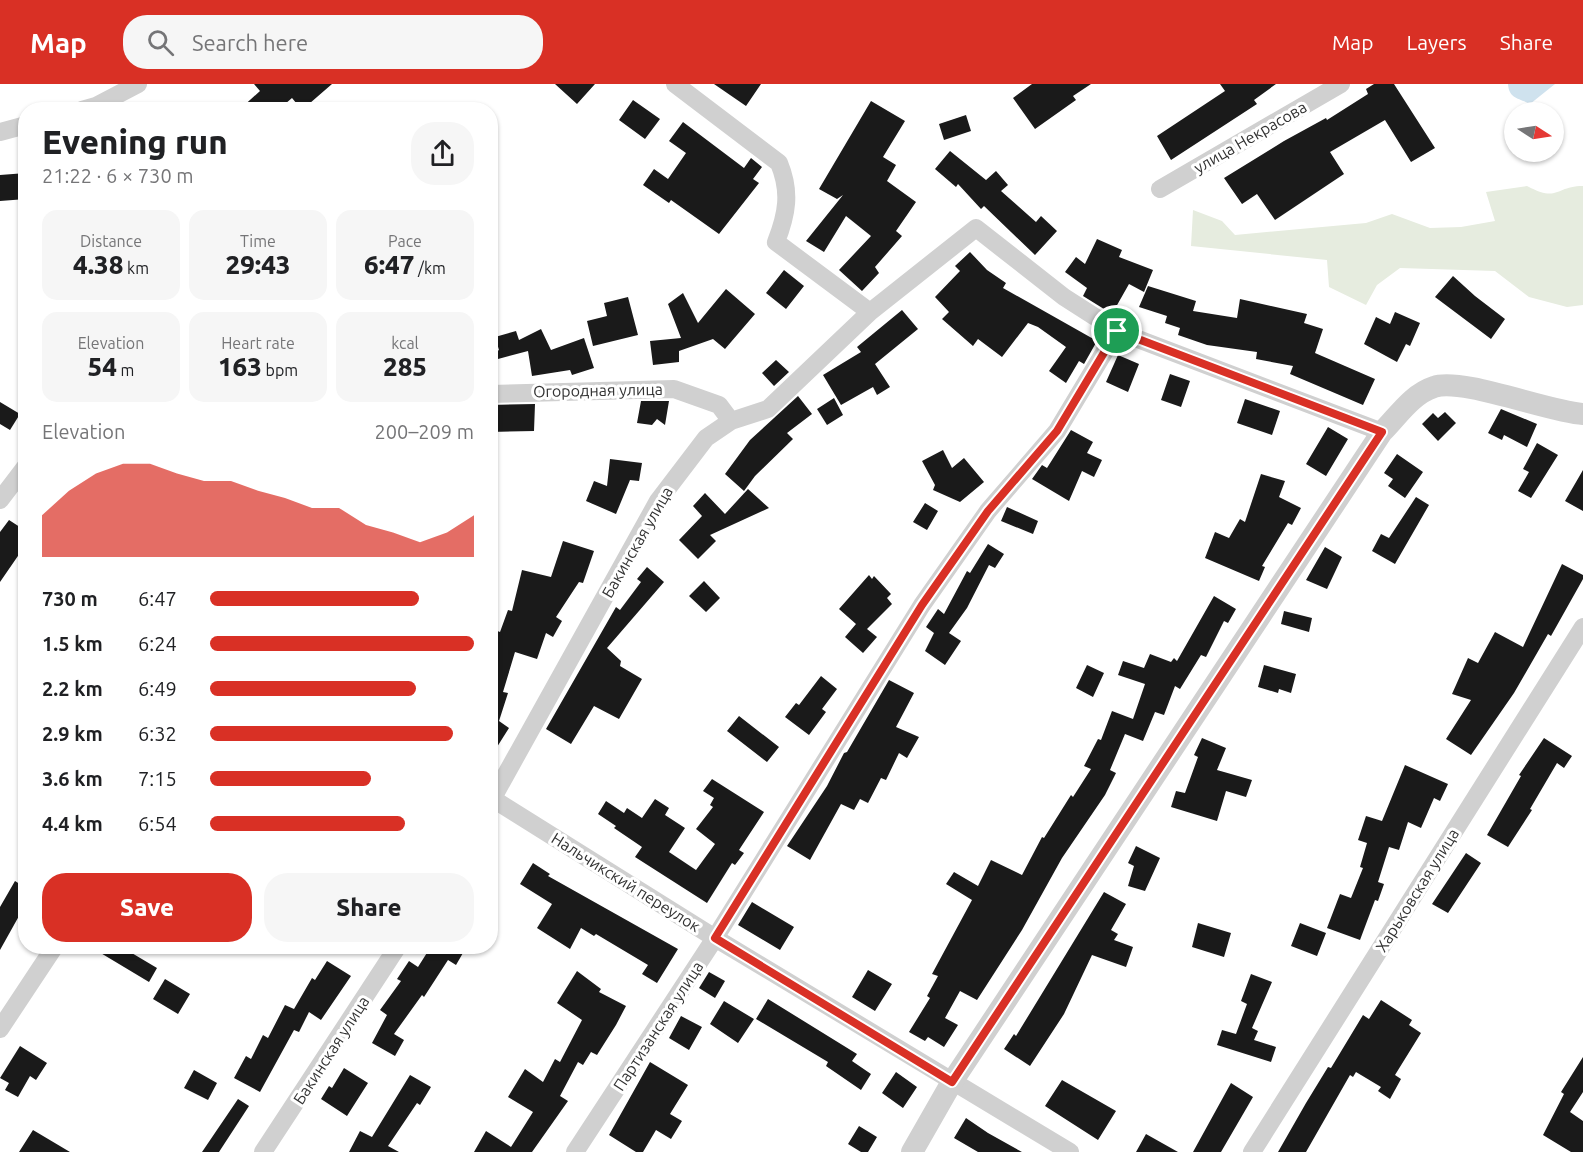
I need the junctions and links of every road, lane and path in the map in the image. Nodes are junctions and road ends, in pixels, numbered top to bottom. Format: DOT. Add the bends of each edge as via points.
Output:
graph roads {
  1 [pos="138,84"];
  2 [pos="675,84"];
  3 [pos="1341,84"];
  4 [pos="104,102"];
  5 [pos="18,127"];
  6 [pos="0,132"];
  7 [pos="1160,189"];
  8 [pos="870,312"];
  9 [pos="1117,331"];
  10 [pos="498,394"];
  11 [pos="1583,414"];
  12 [pos="731,421"];
  13 [pos="1382,432"];
  14 [pos="18,476"];
  15 [pos="0,500"];
  16 [pos="1583,627"];
  17 [pos="498,787"];
  18 [pos="498,803"];
  19 [pos="715,938"];
  20 [pos="50,954"];
  21 [pos="393,954"];
  22 [pos="0,1029"];
  23 [pos="952,1082"];
  24 [pos="263,1152"];
  25 [pos="575,1152"];
  26 [pos="912,1152"];
  27 [pos="1070,1152"];
  28 [pos="1252,1152"];
  1 -- 4 [label="street"];
  2 -- 8 [label="street" via="779,163 788,183 784,220 776,243"];
  3 -- 7 [label="street, улица Некрасова"];
  5 -- 6 [label="street"];
  8 -- 9 [label="street, Бакинская улица" via="976,228 1064,297"];
  8 -- 12 [label="street, Бакинская улица" via="768,409"];
  9 -- 13 [label="street"];
  9 -- 19 [label="street, Партизанская улица" via="1057,431 988,511 922,605"];
  10 -- 12 [label="street, Огородная улица" via="674,389 719,405"];
  11 -- 13 [label="street" via="1472,389 1436,386 1416,396"];
  12 -- 17 [label="street, Бакинская улица" via="706,438 658,501"];
  13 -- 23 [label="street"];
  14 -- 15 [label="street"];
  16 -- 28 [label="street, Харьковская улица"];
  18 -- 19 [label="street, Нальчикский переулок"];
  19 -- 23 [label="street, Нальчикский переулок"];
  19 -- 25 [label="street, Партизанская улица"];
  20 -- 22 [label="street"];
  21 -- 24 [label="street, Бакинская улица"];
  23 -- 26 [label="street"];
  23 -- 27 [label="street, Нальчикский переулок"];
}
